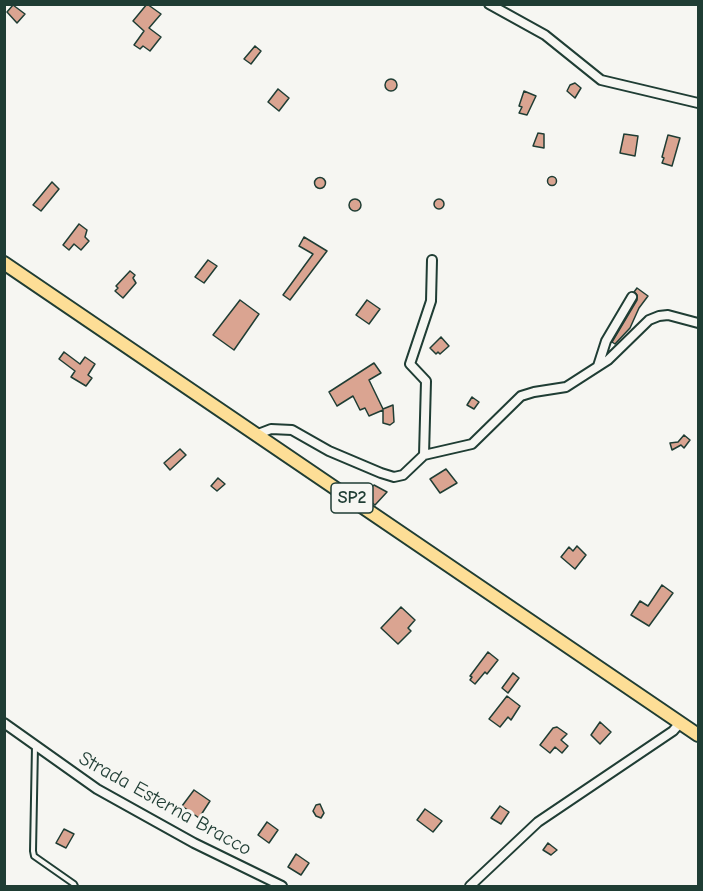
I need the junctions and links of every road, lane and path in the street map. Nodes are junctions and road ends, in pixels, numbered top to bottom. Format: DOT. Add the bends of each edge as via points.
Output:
graph roads {
  1 [pos="489,4"];
  2 [pos="699,103"];
  3 [pos="432,260"];
  4 [pos="4,263"];
  5 [pos="632,297"];
  6 [pos="699,323"];
  7 [pos="598,366"];
  8 [pos="258,434"];
  9 [pos="424,455"];
  10 [pos="4,723"];
  11 [pos="680,723"];
  12 [pos="699,735"];
  13 [pos="35,745"];
  14 [pos="75,886"];
  15 [pos="282,886"];
  16 [pos="470,886"];
  1 -- 2 [label="street" via="545,36 601,80"];
  3 -- 9 [label="street" via="431,301 410,364 426,381"];
  4 -- 8 [label="main road, SP2"];
  5 -- 7 [label="street" via="606,341"];
  6 -- 7 [label="street" via="668,315 649,320"];
  7 -- 9 [label="street" via="566,387 521,396 472,444"];
  8 -- 9 [label="street" via="271,429 292,430 329,451 394,477 403,475"];
  8 -- 11 [label="main road, SP2"];
  10 -- 13 [label="street, Strada Esterna Bracco"];
  11 -- 12 [label="main road, SP2"];
  11 -- 16 [label="street" via="538,822"];
  13 -- 14 [label="lane" via="34,856"];
  13 -- 15 [label="street, Strada Esterna Bracco" via="97,789"];
}
